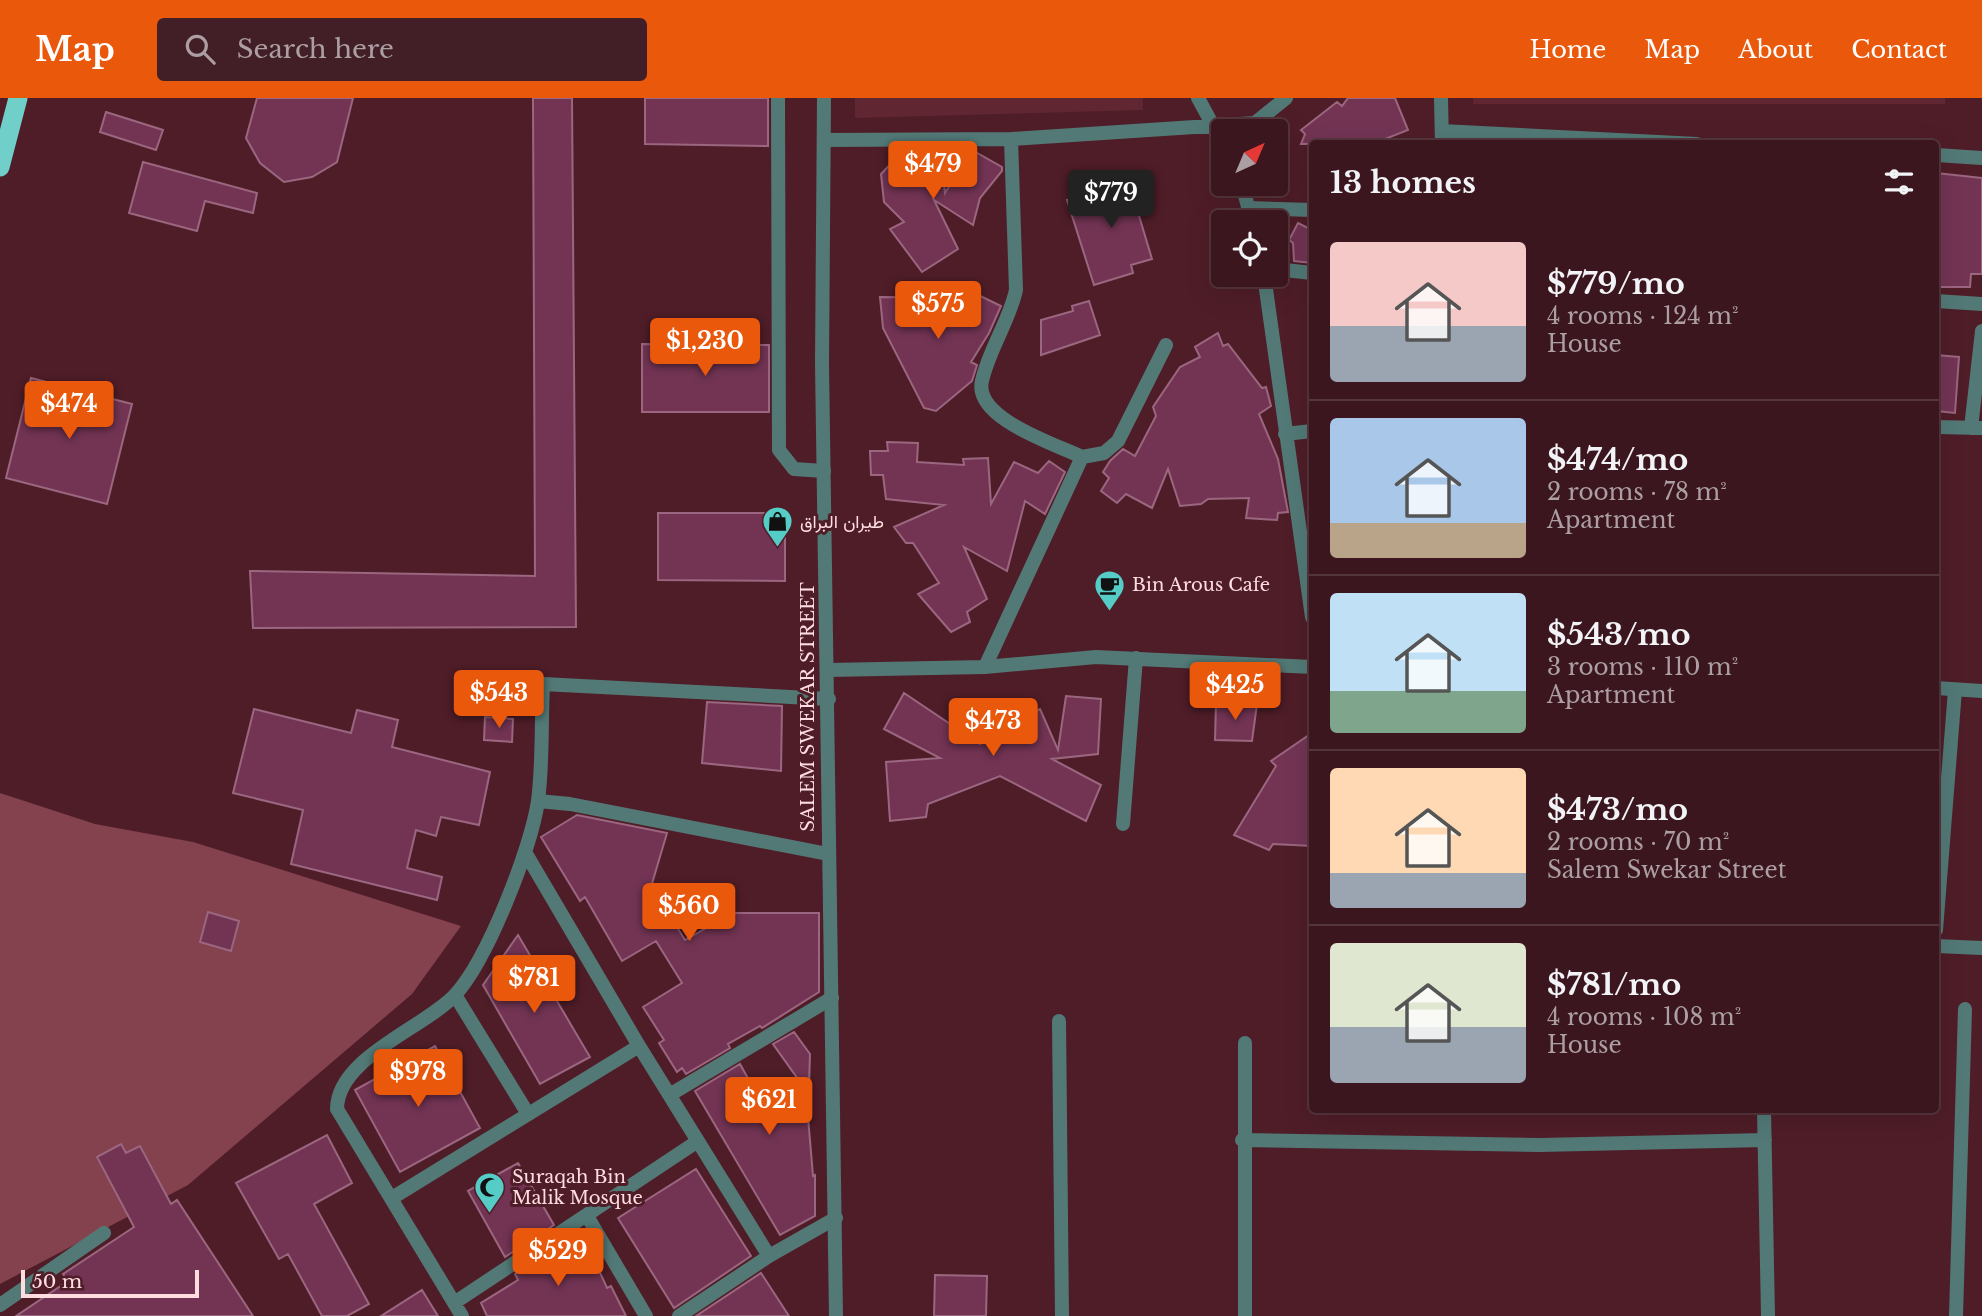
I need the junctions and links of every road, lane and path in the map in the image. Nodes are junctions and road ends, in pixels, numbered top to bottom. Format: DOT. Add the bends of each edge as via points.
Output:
graph roads {
  1 [pos="18,98"];
  2 [pos="778,98"];
  3 [pos="824,98"];
  4 [pos="1198,98"];
  5 [pos="1286,98"];
  6 [pos="1441,98"];
  7 [pos="1260,119"];
  8 [pos="1211,124"];
  9 [pos="1211,126"];
  10 [pos="1442,137"];
  11 [pos="1011,139"];
  12 [pos="824,140"];
  13 [pos="1552,140"];
  14 [pos="1939,155"];
  15 [pos="1982,158"];
  16 [pos="0,167"];
  17 [pos="1309,210"];
  18 [pos="1288,212"];
  19 [pos="1288,270"];
  20 [pos="1309,273"];
  21 [pos="1266,287"];
  22 [pos="1939,301"];
  23 [pos="1982,304"];
  24 [pos="1982,331"];
  25 [pos="1166,345"];
  26 [pos="1939,427"];
  27 [pos="1977,428"];
  28 [pos="1309,431"];
  29 [pos="1285,434"];
  30 [pos="1082,457"];
  31 [pos="824,471"];
  32 [pos="1309,597"];
  33 [pos="1136,658"];
  34 [pos="985,667"];
  35 [pos="1309,667"];
  36 [pos="828,670"];
  37 [pos="1939,688"];
  38 [pos="1955,690"];
  39 [pos="1982,691"];
  40 [pos="829,698"];
  41 [pos="538,801"];
  42 [pos="1123,824"];
  43 [pos="525,852"];
  44 [pos="828,854"];
  45 [pos="1939,892"];
  46 [pos="1939,946"];
  47 [pos="1982,948"];
  48 [pos="455,995"];
  49 [pos="832,998"];
  50 [pos="1965,1009"];
  51 [pos="1059,1020"];
  52 [pos="1245,1043"];
  53 [pos="639,1046"];
  54 [pos="671,1094"];
  55 [pos="1764,1113"];
  56 [pos="528,1114"];
  57 [pos="1242,1140"];
  58 [pos="1765,1140"];
  59 [pos="698,1141"];
  60 [pos="392,1198"];
  61 [pos="587,1216"];
  62 [pos="836,1219"];
  63 [pos="104,1233"];
  64 [pos="769,1256"];
  65 [pos="0,1305"];
  66 [pos="458,1310"];
  67 [pos="646,1316"];
  68 [pos="679,1316"];
  69 [pos="836,1316"];
  70 [pos="1062,1316"];
  71 [pos="1245,1316"];
  72 [pos="1768,1316"];
  73 [pos="1956,1316"];
  1 -- 16 [label="highway"];
  2 -- 31 [label="street" via="779,450 794,469"];
  3 -- 12 [label="street, SALEM SWEKAR STREET"];
  4 -- 8 [label="street"];
  5 -- 7 [label="street"];
  6 -- 10 [label="street"];
  9 -- 11 [label="street"];
  10 -- 13 [label="street"];
  11 -- 12 [label="street"];
  11 -- 30 [label="street" via="1016,290 980,393 987,406 1009,422"];
  12 -- 31 [label="street, SALEM SWEKAR STREET"];
  14 -- 15 [label="street"];
  17 -- 18 [label="street"];
  19 -- 20 [label="street"];
  21 -- 29 [label="street"];
  22 -- 23 [label="street"];
  24 -- 27 [label="street"];
  25 -- 30 [label="street" via="1118,441 1104,453"];
  26 -- 27 [label="street"];
  28 -- 29 [label="street"];
  29 -- 32 [label="street"];
  30 -- 34 [label="street"];
  31 -- 36 [label="street, SALEM SWEKAR STREET"];
  33 -- 34 [label="street"];
  33 -- 35 [label="street"];
  33 -- 42 [label="street"];
  34 -- 36 [label="street"];
  36 -- 40 [label="street, SALEM SWEKAR STREET"];
  37 -- 38 [label="street"];
  38 -- 39 [label="street"];
  38 -- 45 [label="street"];
  40 -- 41 [label="street" via="543,684"];
  40 -- 44 [label="street, SALEM SWEKAR STREET"];
  41 -- 43 [label="street"];
  41 -- 44 [label="street"];
  43 -- 48 [label="street" via="487,944"];
  43 -- 53 [label="street"];
  44 -- 49 [label="street, SALEM SWEKAR STREET"];
  46 -- 47 [label="street"];
  48 -- 56 [label="street"];
  48 -- 60 [label="street" via="351,1073 337,1096 337,1109"];
  49 -- 54 [label="street"];
  49 -- 62 [label="street, SALEM SWEKAR STREET"];
  50 -- 73 [label="street"];
  51 -- 70 [label="street"];
  52 -- 57 [label="street"];
  53 -- 54 [label="street"];
  53 -- 56 [label="street"];
  54 -- 59 [label="street"];
  55 -- 58 [label="street"];
  56 -- 60 [label="street"];
  57 -- 58 [label="street" via="1539,1145"];
  57 -- 71 [label="street"];
  58 -- 72 [label="street"];
  59 -- 61 [label="street"];
  59 -- 64 [label="street"];
  60 -- 66 [label="street"];
  61 -- 66 [label="street"];
  61 -- 67 [label="street"];
  62 -- 64 [label="street"];
  62 -- 69 [label="street, SALEM SWEKAR STREET"];
  63 -- 65 [label="street"];
  64 -- 68 [label="street"];
}
